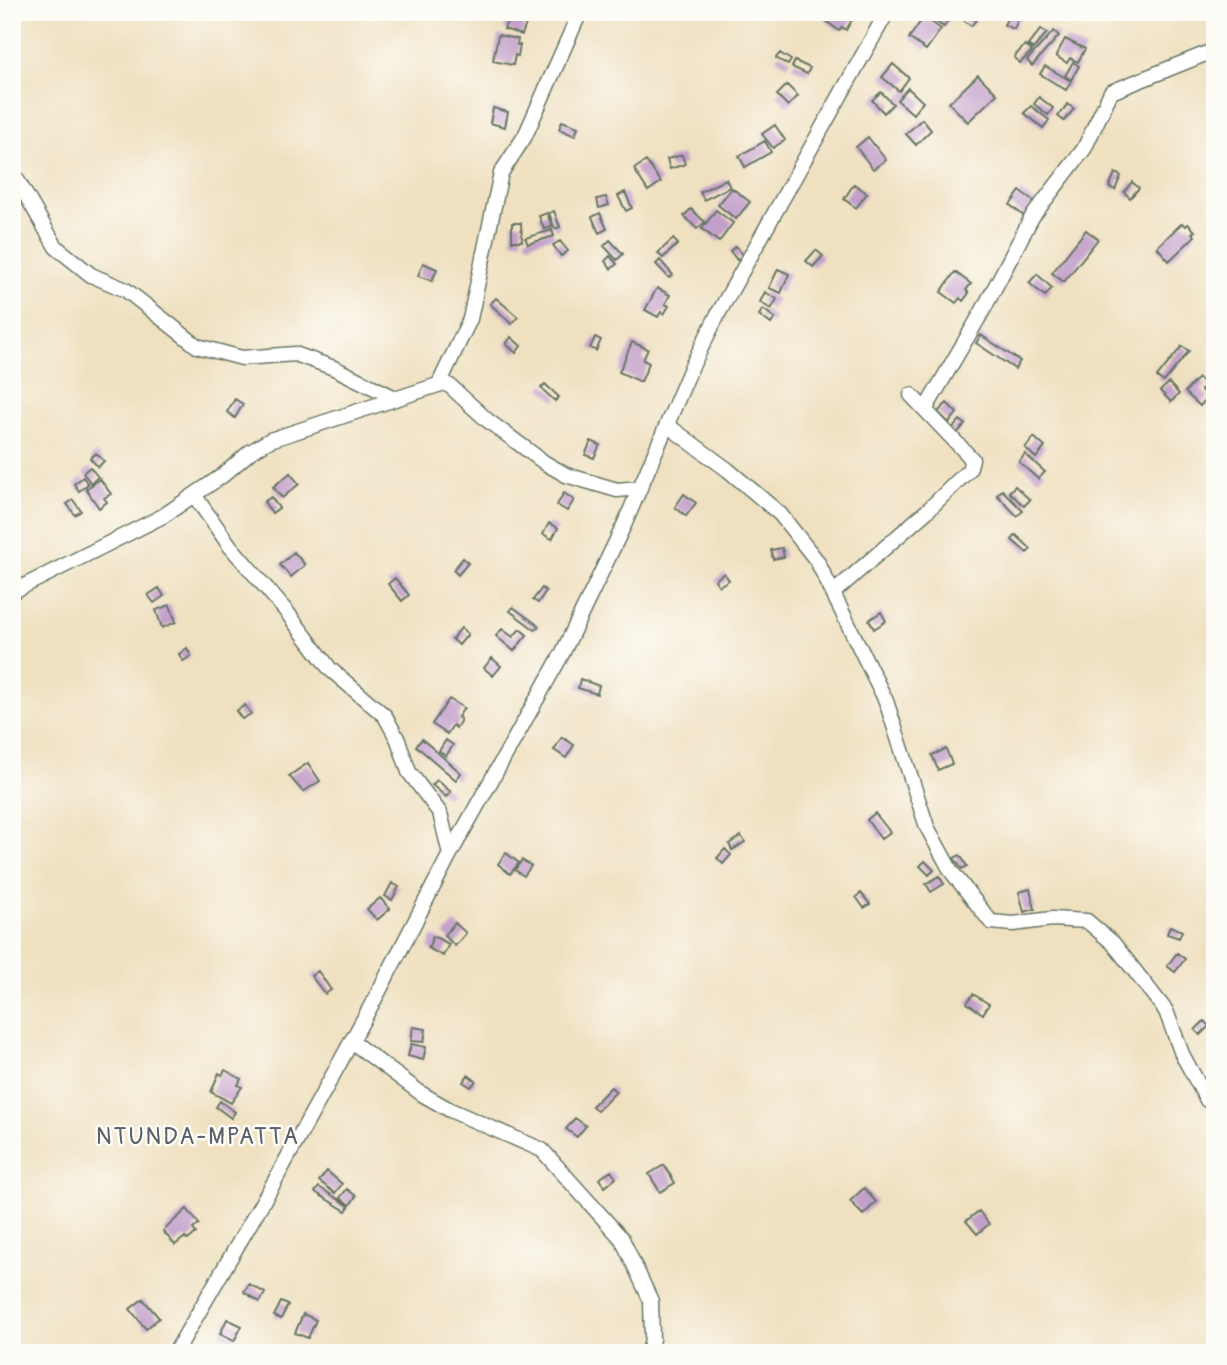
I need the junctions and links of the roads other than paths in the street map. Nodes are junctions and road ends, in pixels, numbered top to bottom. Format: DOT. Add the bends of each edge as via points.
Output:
graph roads {
  1 [pos="580,12"];
  2 [pos="887,12"];
  3 [pos="1215,50"];
  4 [pos="12,171"];
  5 [pos="439,384"];
  6 [pos="911,395"];
  7 [pos="396,398"];
  8 [pos="926,408"];
  9 [pos="667,425"];
  10 [pos="640,488"];
  11 [pos="194,495"];
  12 [pos="12,592"];
  13 [pos="833,593"];
  14 [pos="450,854"];
  15 [pos="351,1041"];
  16 [pos="1215,1105"];
  17 [pos="175,1353"];
  18 [pos="649,1353"];
  1 -- 5 [label="street" via="525,136 501,173 470,320"];
  2 -- 9 [label="street" via="718,314"];
  3 -- 8 [label="street" via="1111,92 1084,149 1032,217"];
  4 -- 7 [label="street" via="56,247 91,275 126,290 197,346 242,358 295,354"];
  5 -- 7 [label="street"];
  5 -- 10 [label="street" via="450,386 487,420 566,475 617,490"];
  6 -- 8 [label="street"];
  7 -- 11 [label="street" via="270,440"];
  8 -- 13 [label="street" via="972,458 969,470"];
  9 -- 10 [label="street"];
  9 -- 13 [label="street" via="780,514 817,561"];
  10 -- 14 [label="street" via="562,654"];
  11 -- 12 [label="street" via="163,516"];
  11 -- 14 [label="street" via="330,669 385,716 409,772 440,813"];
  13 -- 16 [label="street" via="886,701 927,827 951,871 990,922 1087,921 1113,943 1166,1011 1182,1054 1207,1100"];
  14 -- 15 [label="street"];
  15 -- 17 [label="street"];
  15 -- 18 [label="street" via="450,1110 542,1150 622,1239 651,1301"];
}
